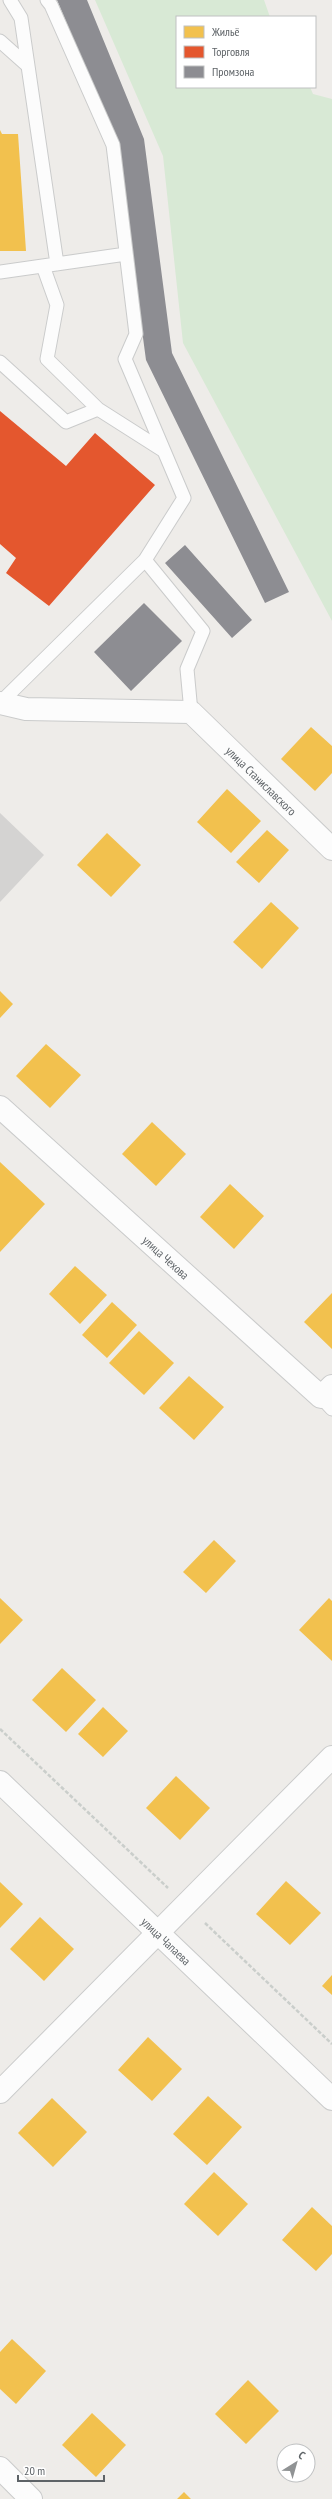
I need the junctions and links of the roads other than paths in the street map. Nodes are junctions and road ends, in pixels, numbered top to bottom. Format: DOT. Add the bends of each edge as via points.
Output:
graph roads {
  1 [pos="10,0"];
  2 [pos="46,0"];
  3 [pos="0,41"];
  4 [pos="28,66"];
  5 [pos="126,254"];
  6 [pos="57,264"];
  7 [pos="43,266"];
  8 [pos="0,272"];
  9 [pos="0,362"];
  10 [pos="98,409"];
  11 [pos="164,451"];
  12 [pos="145,560"];
  13 [pos="0,703"];
  14 [pos="191,712"];
  15 [pos="332,848"];
  16 [pos="0,1107"];
  17 [pos="328,1398"];
  18 [pos="332,1757"];
  19 [pos="0,1782"];
  20 [pos="156,1932"];
  21 [pos="0,2092"];
  22 [pos="332,2099"];
  23 [pos="0,2468"];
  24 [pos="31,2499"];
  1 -- 4 [label="lane" via="21,18"];
  2 -- 5 [label="lane" via="51,5 113,145"];
  3 -- 4 [label="lane"];
  4 -- 6 [label="lane"];
  5 -- 6 [label="lane"];
  5 -- 11 [label="lane" via="136,334 125,359"];
  6 -- 7 [label="lane"];
  7 -- 8 [label="lane"];
  7 -- 10 [label="lane" via="57,305 47,359"];
  9 -- 10 [label="lane" via="66,422"];
  10 -- 11 [label="lane"];
  11 -- 12 [label="lane" via="184,498"];
  12 -- 13 [label="lane"];
  12 -- 14 [label="lane" via="203,630 187,669"];
  13 -- 14 [label="street" via="26,709"];
  14 -- 15 [label="street, улица Станиславского"];
  16 -- 17 [label="street, улица Чехова"];
  18 -- 20 [label="street"];
  19 -- 20 [label="street, улица Чапаева"];
  20 -- 21 [label="street"];
  20 -- 22 [label="street, улица Чапаева"];
  23 -- 24 [label="street"];
}
